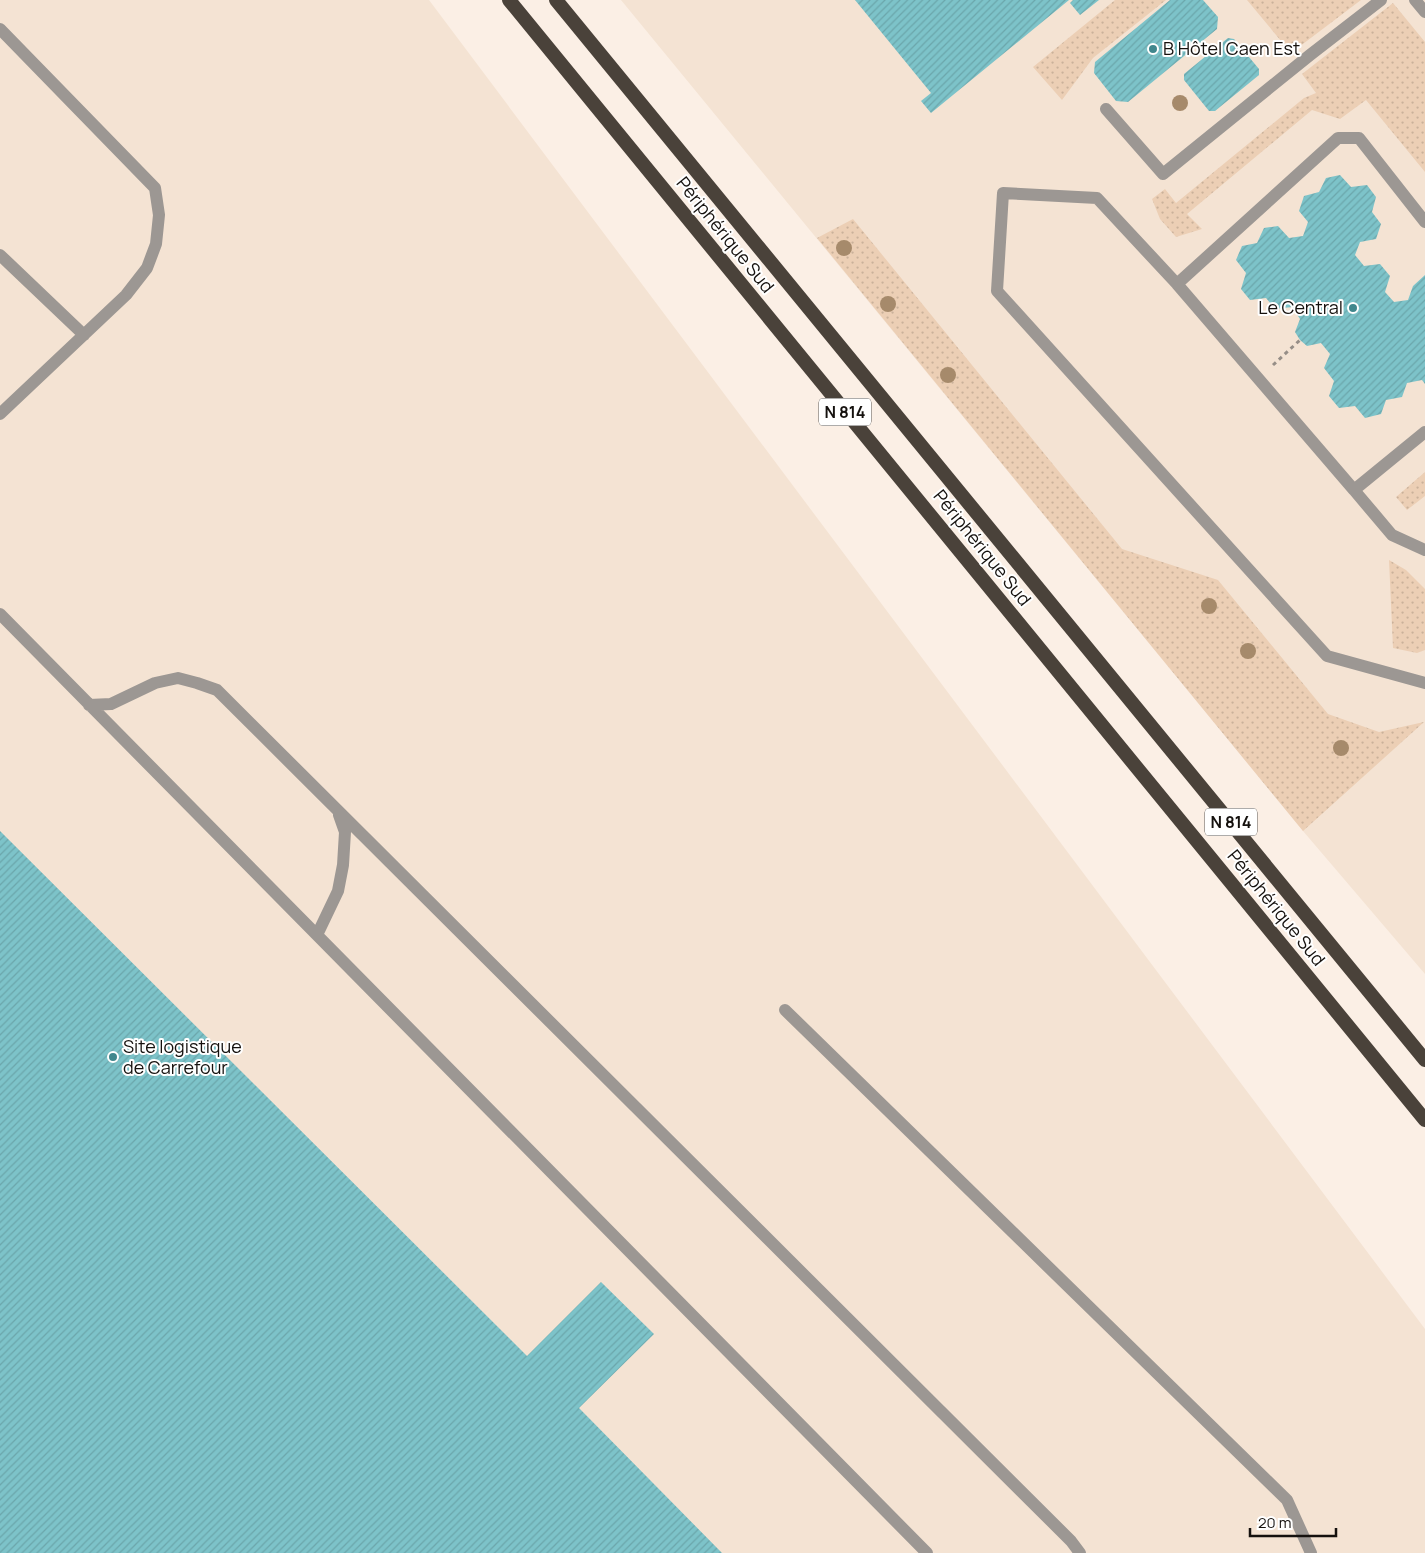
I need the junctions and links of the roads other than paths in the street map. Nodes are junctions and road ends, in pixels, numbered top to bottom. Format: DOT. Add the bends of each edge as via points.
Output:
graph roads {
  1 [pos="509,0"];
  2 [pos="556,0"];
  3 [pos="1381,0"];
  4 [pos="1415,0"];
  5 [pos="1425,12"];
  6 [pos="0,30"];
  7 [pos="1106,109"];
  8 [pos="1425,222"];
  9 [pos="0,254"];
  10 [pos="1177,284"];
  11 [pos="84,335"];
  12 [pos="0,414"];
  13 [pos="1425,432"];
  14 [pos="1354,490"];
  15 [pos="1425,550"];
  16 [pos="0,614"];
  17 [pos="1425,683"];
  18 [pos="89,705"];
  19 [pos="337,810"];
  20 [pos="317,935"];
  21 [pos="786,1010"];
  22 [pos="1425,1060"];
  23 [pos="1425,1120"];
  24 [pos="927,1553"];
  25 [pos="1080,1553"];
  26 [pos="1311,1553"];
  1 -- 23 [label="highway, Périphérique Sud / N 814"];
  2 -- 22 [label="highway, Périphérique Sud / N 814"];
  3 -- 7 [label="street" via="1164,174"];
  4 -- 5 [label="street"];
  6 -- 11 [label="street" via="155,188 159,215 156,244 147,268 126,295"];
  8 -- 10 [label="street" via="1359,138 1338,138"];
  9 -- 11 [label="street"];
  10 -- 14 [label="street"];
  10 -- 17 [label="street" via="1098,198 1003,193 997,291 1327,656"];
  11 -- 12 [label="street"];
  13 -- 14 [label="street"];
  14 -- 15 [label="street" via="1392,535"];
  16 -- 18 [label="street"];
  18 -- 19 [label="street" via="111,704 155,683 178,678 217,690"];
  18 -- 20 [label="street"];
  19 -- 20 [label="street" via="345,832 343,865 338,891"];
  19 -- 25 [label="street"];
  20 -- 24 [label="street"];
  21 -- 26 [label="street" via="1287,1500"];
}
